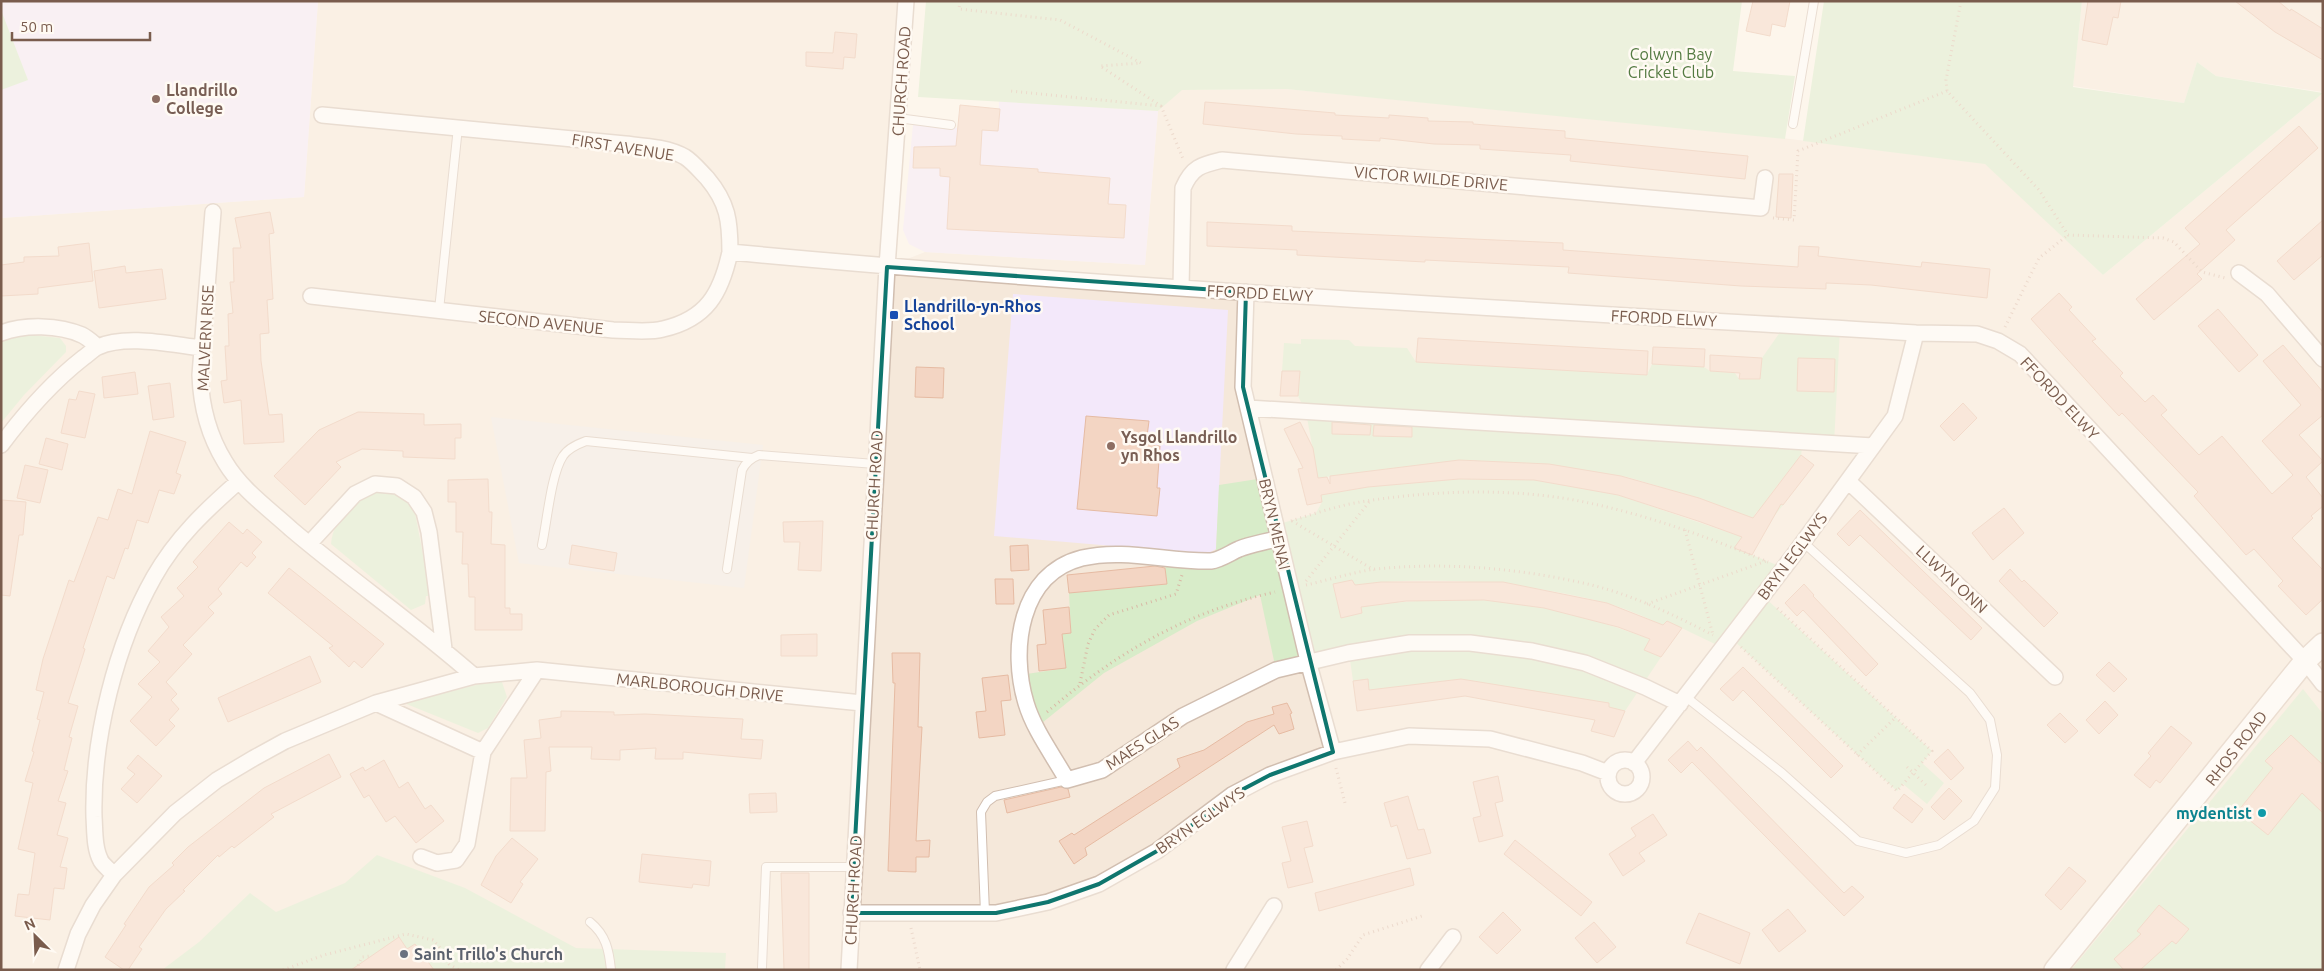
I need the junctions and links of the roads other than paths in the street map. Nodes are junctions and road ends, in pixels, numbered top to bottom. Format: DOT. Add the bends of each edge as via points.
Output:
graph roads {
  1 [pos="906,1"];
  2 [pos="1814,1"];
  3 [pos="322,115"];
  4 [pos="898,118"];
  5 [pos="1793,124"];
  6 [pos="951,125"];
  7 [pos="458,128"];
  8 [pos="1765,178"];
  9 [pos="213,212"];
  10 [pos="730,252"];
  11 [pos="887,267"];
  12 [pos="2239,273"];
  13 [pos="1181,288"];
  14 [pos="1246,292"];
  15 [pos="311,296"];
  16 [pos="439,310"];
  17 [pos="1,333"];
  18 [pos="1916,333"];
  19 [pos="98,347"];
  20 [pos="202,348"];
  21 [pos="2323,359"];
  22 [pos="1248,408"];
  23 [pos="1,446"];
  24 [pos="1873,446"];
  25 [pos="752,458"];
  26 [pos="876,464"];
  27 [pos="239,480"];
  28 [pos="1848,481"];
  29 [pos="1277,531"];
  30 [pos="1803,542"];
  31 [pos="309,544"];
  32 [pos="542,544"];
  33 [pos="727,569"];
  34 [pos="2323,644"];
  35 [pos="444,649"];
  36 [pos="2305,661"];
  37 [pos="1308,662"];
  38 [pos="537,670"];
  39 [pos="474,676"];
  40 [pos="2055,677"];
  41 [pos="2323,684"];
  42 [pos="1683,700"];
  43 [pos="376,703"];
  44 [pos="862,704"];
  45 [pos="483,752"];
  46 [pos="1332,752"];
  47 [pos="1634,763"];
  48 [pos="1608,773"];
  49 [pos="1067,780"];
  50 [pos="421,856"];
  51 [pos="854,867"];
  52 [pos="114,875"];
  53 [pos="1274,906"];
  54 [pos="851,913"];
  55 [pos="985,913"];
  56 [pos="590,922"];
  57 [pos="1453,937"];
  58 [pos="762,966"];
  59 [pos="66,970"];
  60 [pos="611,970"];
  61 [pos="849,970"];
  62 [pos="1234,970"];
  63 [pos="1428,970"];
  64 [pos="2056,970"];
  1 -- 4 [label="street, CHURCH ROAD"];
  2 -- 5 [label="lane"];
  3 -- 7 [label="street, FIRST AVENUE"];
  4 -- 6 [label="lane"];
  4 -- 11 [label="street, CHURCH ROAD"];
  7 -- 10 [label="street, FIRST AVENUE" via="632,145 684,157 716,188 726,206"];
  7 -- 16 [label="lane"];
  8 -- 13 [label="street, VICTOR WILDE DRIVE" via="1761,208 1222,160 1202,164 1189,174 1183,188"];
  9 -- 20 [label="street, MALVERN RISE"];
  10 -- 11 [label="street"];
  10 -- 16 [label="street, SECOND AVENUE" via="717,295 706,308 663,329 613,330"];
  11 -- 13 [label="street, FFORDD ELWY"];
  11 -- 26 [label="street, CHURCH ROAD"];
  12 -- 21 [label="street" via="2267,294"];
  13 -- 14 [label="street, FFORDD ELWY"];
  14 -- 18 [label="street, FFORDD ELWY"];
  14 -- 22 [label="street, BRYN MENAI" via="1243,387"];
  15 -- 16 [label="street, SECOND AVENUE"];
  17 -- 19 [label="street" via="12,329 65,330 84,336"];
  18 -- 24 [label="street, BRYN EGLWYS" via="1895,416"];
  18 -- 36 [label="street, FFORDD ELWY" via="1977,334 1998,341 2020,354"];
  19 -- 20 [label="street" via="120,342 147,342"];
  19 -- 23 [label="street" via="66,371 43,394"];
  20 -- 27 [label="street, MALVERN RISE" via="200,396 225,462"];
  22 -- 24 [label="street"];
  22 -- 29 [label="street, BRYN MENAI"];
  24 -- 28 [label="street, BRYN EGLWYS"];
  25 -- 26 [label="lane" via="759,455"];
  25 -- 32 [label="lane" via="586,441 575,445 564,454 557,467"];
  25 -- 33 [label="lane" via="742,470"];
  26 -- 44 [label="street, CHURCH ROAD"];
  27 -- 31 [label="street, MALVERN RISE"];
  27 -- 52 [label="street" via="194,521 172,549 154,577 124,646 104,721 95,784 95,844 102,862"];
  28 -- 30 [label="street, BRYN EGLWYS"];
  28 -- 40 [label="street, LLWYN ONN"];
  29 -- 37 [label="street, BRYN MENAI"];
  29 -- 49 [label="street" via="1213,561 1102,555 1063,564 1045,578 1022,621 1020,675 1026,704"];
  30 -- 42 [label="street, BRYN EGLWYS"];
  30 -- 42 [label="lane" via="1970,693 1990,720 1997,755 1995,788 1974,821 1939,845 1906,853 1858,841 1782,773"];
  31 -- 35 [label="street, MALVERN RISE"];
  31 -- 35 [label="street" via="355,494 375,484 397,486 414,497 424,512 429,532"];
  34 -- 36 [label="main road, RHOS ROAD"];
  35 -- 39 [label="street, MALVERN RISE"];
  36 -- 41 [label="street, FFORDD ELWY"];
  36 -- 64 [label="main road, RHOS ROAD"];
  37 -- 42 [label="street, MAES GLAS" via="1410,643 1479,644 1585,663"];
  37 -- 46 [label="street, BRYN MENAI"];
  37 -- 49 [label="street, MAES GLAS" via="1276,670 1225,694 1183,716 1102,770"];
  38 -- 39 [label="street, MARLBOROUGH DRIVE"];
  38 -- 44 [label="street, MARLBOROUGH DRIVE"];
  38 -- 45 [label="street"];
  39 -- 43 [label="street, MARLBOROUGH DRIVE"];
  42 -- 47 [label="street, BRYN EGLWYS"];
  43 -- 45 [label="street"];
  43 -- 52 [label="street, MARLBOROUGH DRIVE" via="285,741 217,780 175,813"];
  44 -- 51 [label="street, CHURCH ROAD"];
  45 -- 50 [label="street" via="467,844 456,860 437,863"];
  46 -- 48 [label="street, BRYN EGLWYS" via="1409,736 1490,739"];
  46 -- 55 [label="street, BRYN EGLWYS" via="1270,775 1232,795 1157,851 1098,884 1048,902"];
  47 -- 48 [label="street" via="1620,761"];
  47 -- 48 [label="street" via="1642,779 1631,793 1619,793 1613,789"];
  49 -- 55 [label="lane" via="995,796 987,802 981,812"];
  51 -- 54 [label="street, CHURCH ROAD"];
  51 -- 58 [label="lane" via="766,867"];
  52 -- 59 [label="street, MARLBOROUGH DRIVE" via="78,934"];
  53 -- 62 [label="street"];
  54 -- 55 [label="street, BRYN EGLWYS"];
  54 -- 61 [label="street, CHURCH ROAD"];
  56 -- 60 [label="lane" via="599,929 608,946"];
  57 -- 63 [label="street"];
}
